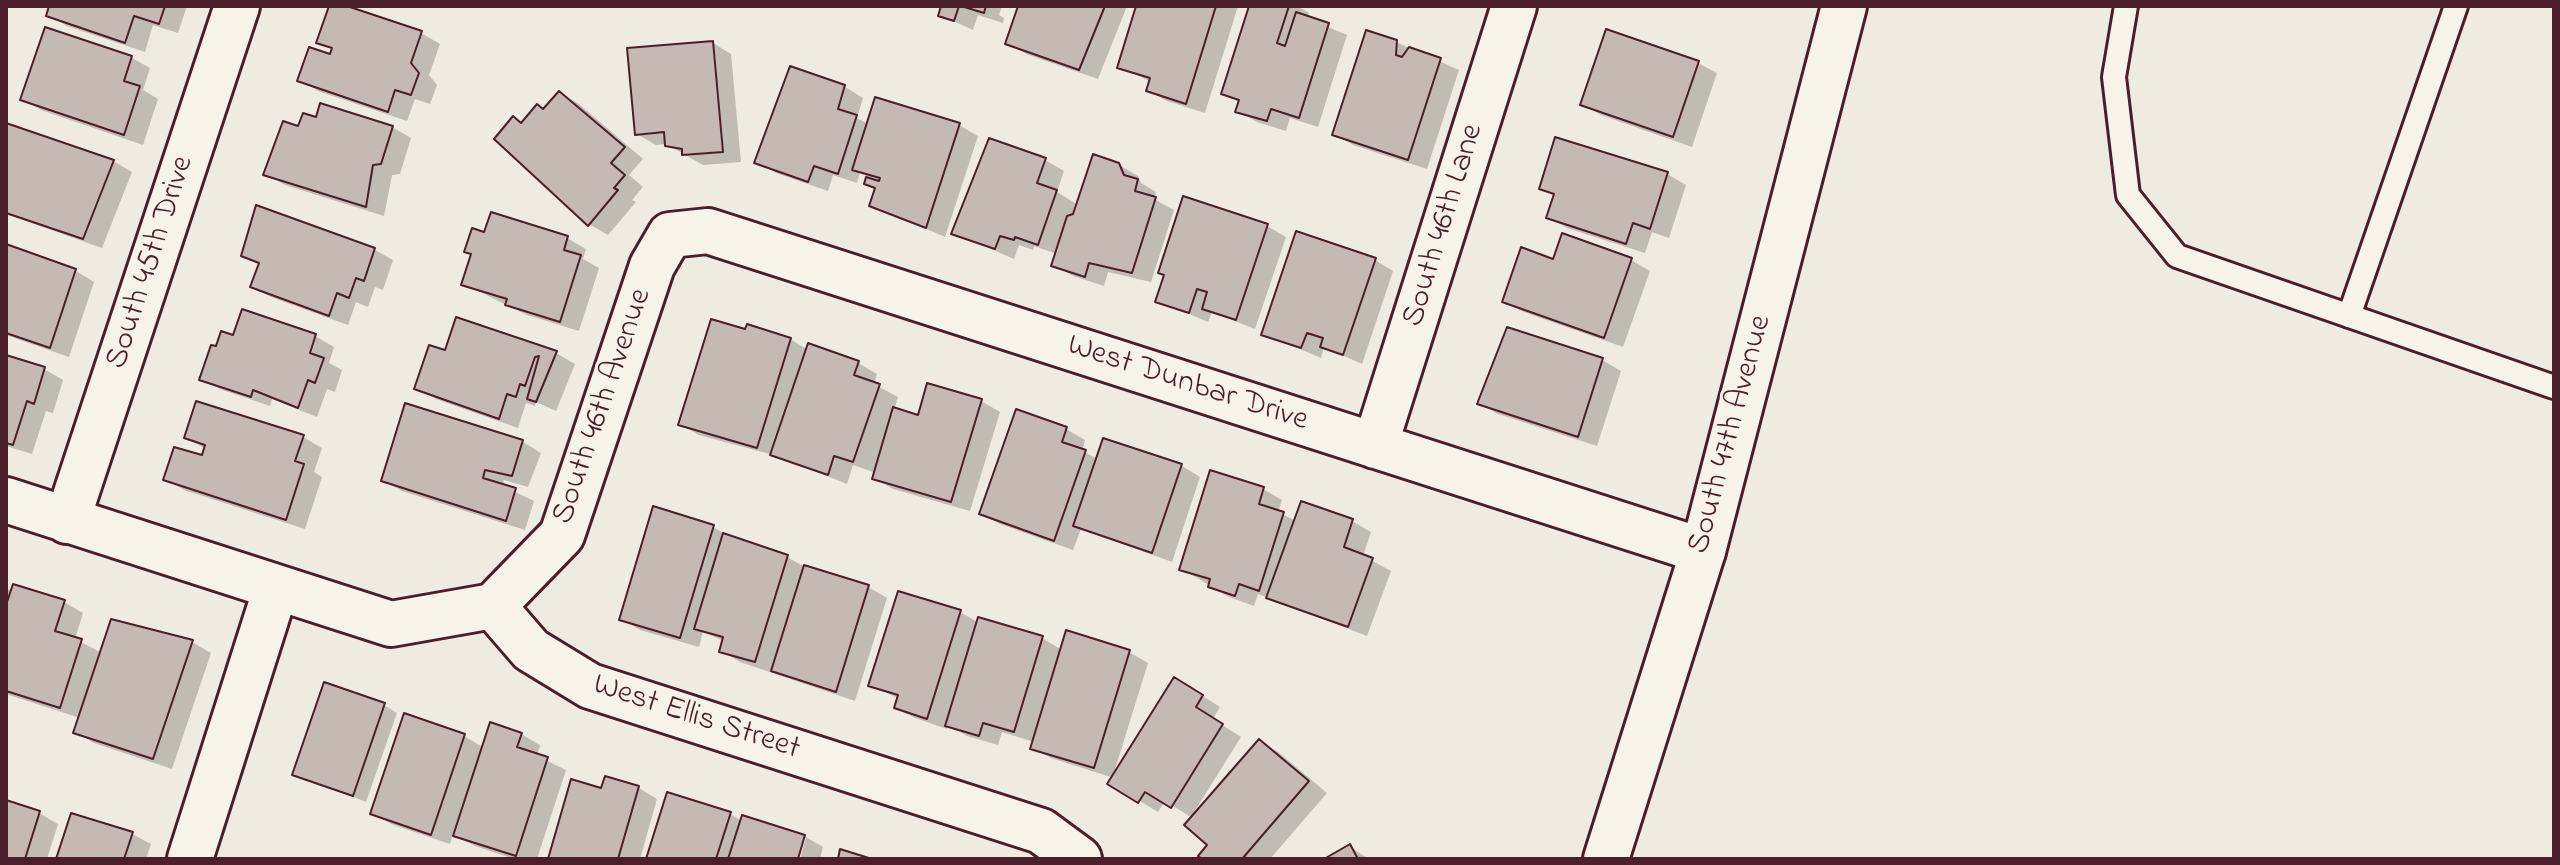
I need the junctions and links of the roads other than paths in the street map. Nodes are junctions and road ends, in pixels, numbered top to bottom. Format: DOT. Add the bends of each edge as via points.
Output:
graph roads {
  1 [pos="237,6"];
  2 [pos="1514,6"];
  3 [pos="1844,6"];
  4 [pos="2126,6"];
  5 [pos="2456,6"];
  6 [pos="670,235"];
  7 [pos="2349,316"];
  8 [pos="2554,387"];
  9 [pos="1375,446"];
  10 [pos="6,500"];
  11 [pos="67,521"];
  12 [pos="1703,551"];
  13 [pos="276,588"];
  14 [pos="493,606"];
  15 [pos="190,859"];
  16 [pos="1079,859"];
  17 [pos="1606,859"];
  1 -- 11 [label="street, South 45th Drive"];
  2 -- 9 [label="street, South 46th Lane"];
  3 -- 12 [label="street, South 47th Avenue"];
  4 -- 7 [label="lane" via="2114,77 2128,195 2177,256"];
  5 -- 7 [label="lane"];
  6 -- 9 [label="street, West Dunbar Drive" via="708,231"];
  6 -- 14 [label="street, South 46th Avenue" via="652,266 562,535"];
  7 -- 8 [label="lane"];
  9 -- 12 [label="street, West Dunbar Drive"];
  10 -- 11 [label="street"];
  11 -- 13 [label="street"];
  12 -- 17 [label="street, South 47th Avenue"];
  13 -- 14 [label="street" via="391,624"];
  13 -- 15 [label="street"];
  14 -- 16 [label="street, West Ellis Street" via="531,650 590,686 1041,831"];
}
